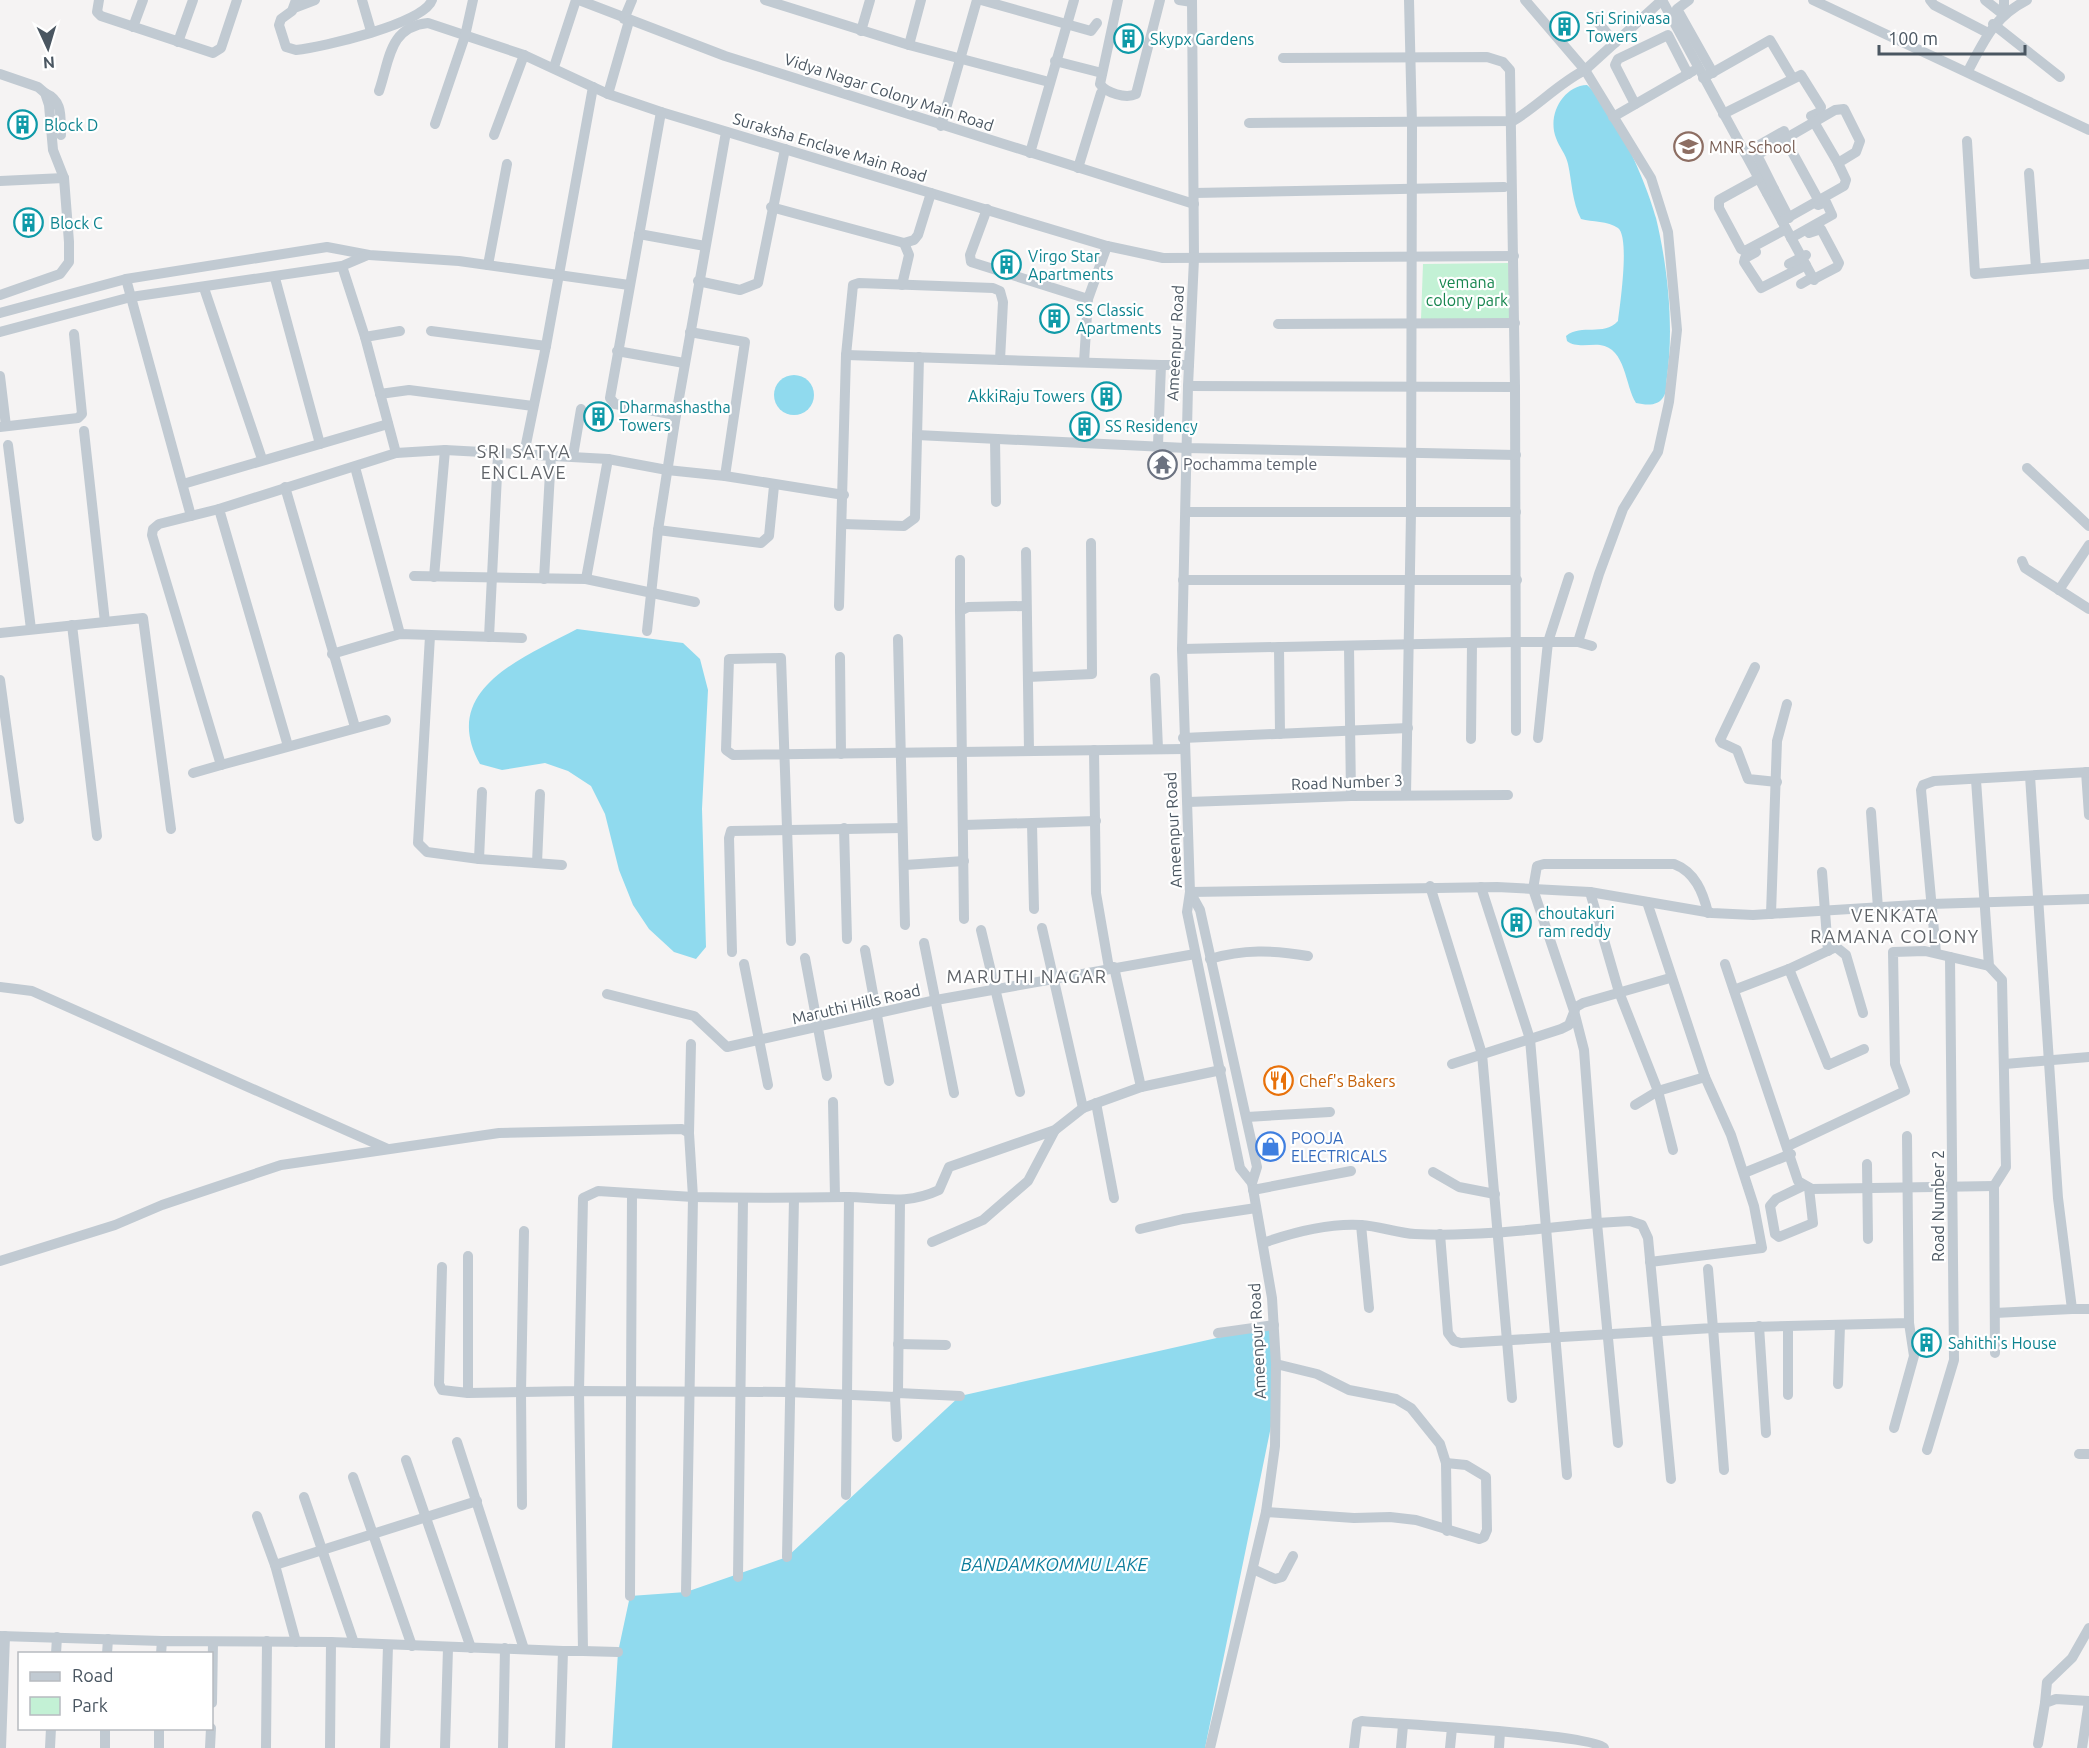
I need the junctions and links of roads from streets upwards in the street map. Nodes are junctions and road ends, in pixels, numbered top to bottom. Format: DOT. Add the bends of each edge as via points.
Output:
graph roads {
  1 [pos="99,0"];
  2 [pos="142,0"];
  3 [pos="193,0"];
  4 [pos="237,0"];
  5 [pos="315,0"];
  6 [pos="362,0"];
  7 [pos="432,0"];
  8 [pos="473,0"];
  9 [pos="578,0"];
  10 [pos="632,0"];
  11 [pos="765,0"];
  12 [pos="870,0"];
  13 [pos="921,0"];
  14 [pos="976,0"];
  15 [pos="981,0"];
  16 [pos="1074,0"];
  17 [pos="1118,0"];
  18 [pos="1160,0"];
  19 [pos="1179,0"];
  20 [pos="1409,0"];
  21 [pos="1525,0"];
  22 [pos="1662,0"];
  23 [pos="1689,0"];
  24 [pos="1813,0"];
  25 [pos="1930,0"];
  26 [pos="1985,0"];
  27 [pos="2004,0"];
  28 [pos="2027,0"];
  29 [pos="1192,1"];
  30 [pos="295,4"];
  31 [pos="1647,5"];
  32 [pos="2004,15"];
  33 [pos="1598,16"];
  34 [pos="627,20"];
  35 [pos="1097,23"];
  36 [pos="1066,24"];
  37 [pos="133,27"];
  38 [pos="1991,29"];
  39 [pos="396,30"];
  40 [pos="371,31"];
  41 [pos="861,31"];
  42 [pos="465,36"];
  43 [pos="178,42"];
  44 [pos="1615,43"];
  45 [pos="909,45"];
  46 [pos="524,55"];
  47 [pos="960,58"];
  48 [pos="1283,58"];
  49 [pos="1410,59"];
  50 [pos="1055,61"];
  51 [pos="554,67"];
  52 [pos="1585,70"];
  53 [pos="1968,71"];
  54 [pos="1102,73"];
  55 [pos="1705,73"];
  56 [pos="0,74"];
  57 [pos="1688,74"];
  58 [pos="1792,77"];
  59 [pos="2060,77"];
  60 [pos="1049,82"];
  61 [pos="593,87"];
  62 [pos="379,91"];
  63 [pos="45,93"];
  64 [pos="1101,93"];
  65 [pos="608,94"];
  66 [pos="1635,104"];
  67 [pos="661,112"];
  68 [pos="1723,114"];
  69 [pos="1613,117"];
  70 [pos="1513,121"];
  71 [pos="1814,122"];
  72 [pos="1249,123"];
  73 [pos="435,124"];
  74 [pos="1412,124"];
  75 [pos="941,126"];
  76 [pos="2089,130"];
  77 [pos="726,132"];
  78 [pos="61,135"];
  79 [pos="494,135"];
  80 [pos="1785,139"];
  81 [pos="1967,141"];
  82 [pos="785,149"];
  83 [pos="1030,153"];
  84 [pos="1745,153"];
  85 [pos="1755,163"];
  86 [pos="1838,163"];
  87 [pos="507,164"];
  88 [pos="1078,168"];
  89 [pos="2029,173"];
  90 [pos="64,178"];
  91 [pos="1759,178"];
  92 [pos="0,181"];
  93 [pos="1504,188"];
  94 [pos="1412,190"];
  95 [pos="1770,191"];
  96 [pos="931,193"];
  97 [pos="1194,198"];
  98 [pos="1819,201"];
  99 [pos="771,207"];
  100 [pos="987,209"];
  101 [pos="1790,230"];
  102 [pos="639,234"];
  103 [pos="904,243"];
  104 [pos="705,246"];
  105 [pos="1107,246"];
  106 [pos="369,255"];
  107 [pos="1412,256"];
  108 [pos="1514,256"];
  109 [pos="1805,259"];
  110 [pos="1194,260"];
  111 [pos="1789,264"];
  112 [pos="2089,264"];
  113 [pos="488,265"];
  114 [pos="342,267"];
  115 [pos="2036,268"];
  116 [pos="560,274"];
  117 [pos="275,278"];
  118 [pos="1815,278"];
  119 [pos="126,279"];
  120 [pos="698,281"];
  121 [pos="1801,284"];
  122 [pos="629,285"];
  123 [pos="902,285"];
  124 [pos="204,288"];
  125 [pos="0,295"];
  126 [pos="131,297"];
  127 [pos="1088,299"];
  128 [pos="0,313"];
  129 [pos="1411,323"];
  130 [pos="1515,323"];
  131 [pos="1278,324"];
  132 [pos="400,331"];
  133 [pos="431,331"];
  134 [pos="0,332"];
  135 [pos="690,332"];
  136 [pos="74,334"];
  137 [pos="365,337"];
  138 [pos="546,346"];
  139 [pos="617,351"];
  140 [pos="846,355"];
  141 [pos="919,357"];
  142 [pos="1000,360"];
  143 [pos="1084,362"];
  144 [pos="684,363"];
  145 [pos="1161,365"];
  146 [pos="1189,365"];
  147 [pos="0,376"];
  148 [pos="1188,386"];
  149 [pos="1411,387"];
  150 [pos="1515,387"];
  151 [pos="380,394"];
  152 [pos="533,406"];
  153 [pos="581,409"];
  154 [pos="676,415"];
  155 [pos="388,424"];
  156 [pos="3,427"];
  157 [pos="84,431"];
  158 [pos="917,435"];
  159 [pos="995,439"];
  160 [pos="8,444"];
  161 [pos="320,444"];
  162 [pos="1158,445"];
  163 [pos="1186,448"];
  164 [pos="445,450"];
  165 [pos="1411,452"];
  166 [pos="396,453"];
  167 [pos="498,454"];
  168 [pos="524,454"];
  169 [pos="551,455"];
  170 [pos="1516,455"];
  171 [pos="573,456"];
  172 [pos="262,459"];
  173 [pos="608,459"];
  174 [pos="355,466"];
  175 [pos="2027,468"];
  176 [pos="667,470"];
  177 [pos="725,476"];
  178 [pos="183,484"];
  179 [pos="774,486"];
  180 [pos="285,487"];
  181 [pos="844,495"];
  182 [pos="996,502"];
  183 [pos="219,508"];
  184 [pos="1186,512"];
  185 [pos="1516,512"];
  186 [pos="1411,513"];
  187 [pos="191,516"];
  188 [pos="843,524"];
  189 [pos="2089,526"];
  190 [pos="658,530"];
  191 [pos="1091,543"];
  192 [pos="2089,545"];
  193 [pos="1026,552"];
  194 [pos="960,560"];
  195 [pos="2022,561"];
  196 [pos="414,576"];
  197 [pos="434,577"];
  198 [pos="1569,577"];
  199 [pos="493,579"];
  200 [pos="544,579"];
  201 [pos="586,579"];
  202 [pos="1410,579"];
  203 [pos="1183,580"];
  204 [pos="1517,580"];
  205 [pos="2059,590"];
  206 [pos="652,593"];
  207 [pos="695,602"];
  208 [pos="838,606"];
  209 [pos="1025,606"];
  210 [pos="2089,609"];
  211 [pos="960,611"];
  212 [pos="105,621"];
  213 [pos="72,625"];
  214 [pos="31,629"];
  215 [pos="647,631"];
  216 [pos="0,633"];
  217 [pos="400,634"];
  218 [pos="430,636"];
  219 [pos="489,637"];
  220 [pos="522,638"];
  221 [pos="898,639"];
  222 [pos="1515,642"];
  223 [pos="1548,642"];
  224 [pos="1578,642"];
  225 [pos="1472,643"];
  226 [pos="1349,646"];
  227 [pos="1410,646"];
  228 [pos="1592,646"];
  229 [pos="1279,647"];
  230 [pos="1182,649"];
  231 [pos="332,654"];
  232 [pos="840,657"];
  233 [pos="1755,667"];
  234 [pos="1028,677"];
  235 [pos="1155,678"];
  236 [pos="0,680"];
  237 [pos="1787,704"];
  238 [pos="386,720"];
  239 [pos="355,728"];
  240 [pos="1408,728"];
  241 [pos="1350,731"];
  242 [pos="1516,731"];
  243 [pos="1280,734"];
  244 [pos="1538,738"];
  245 [pos="1471,739"];
  246 [pos="1183,743"];
  247 [pos="288,746"];
  248 [pos="1158,749"];
  249 [pos="1094,750"];
  250 [pos="1029,751"];
  251 [pos="963,752"];
  252 [pos="900,753"];
  253 [pos="841,754"];
  254 [pos="784,755"];
  255 [pos="5,761"];
  256 [pos="221,765"];
  257 [pos="2088,772"];
  258 [pos="193,773"];
  259 [pos="2030,776"];
  260 [pos="1976,780"];
  261 [pos="1777,782"];
  262 [pos="482,792"];
  263 [pos="540,794"];
  264 [pos="1406,795"];
  265 [pos="1508,795"];
  266 [pos="1351,796"];
  267 [pos="1188,802"];
  268 [pos="1870,812"];
  269 [pos="2089,815"];
  270 [pos="19,819"];
  271 [pos="1096,821"];
  272 [pos="1032,824"];
  273 [pos="964,825"];
  274 [pos="844,828"];
  275 [pos="902,828"];
  276 [pos="171,829"];
  277 [pos="788,829"];
  278 [pos="97,836"];
  279 [pos="479,859"];
  280 [pos="964,861"];
  281 [pos="537,863"];
  282 [pos="562,865"];
  283 [pos="904,865"];
  284 [pos="1822,872"];
  285 [pos="1430,886"];
  286 [pos="1481,887"];
  287 [pos="1533,889"];
  288 [pos="1190,892"];
  289 [pos="1590,892"];
  290 [pos="2089,899"];
  291 [pos="2038,901"];
  292 [pos="1647,902"];
  293 [pos="1986,903"];
  294 [pos="1931,904"];
  295 [pos="1878,908"];
  296 [pos="1034,909"];
  297 [pos="1824,912"];
  298 [pos="1708,913"];
  299 [pos="1771,914"];
  300 [pos="964,919"];
  301 [pos="905,925"];
  302 [pos="1042,928"];
  303 [pos="981,930"];
  304 [pos="847,939"];
  305 [pos="791,941"];
  306 [pos="924,943"];
  307 [pos="865,950"];
  308 [pos="1828,951"];
  309 [pos="732,952"];
  310 [pos="1936,953"];
  311 [pos="1195,954"];
  312 [pos="1308,956"];
  313 [pos="1950,957"];
  314 [pos="805,958"];
  315 [pos="1210,959"];
  316 [pos="744,964"];
  317 [pos="1725,964"];
  318 [pos="1989,966"];
  319 [pos="1112,968"];
  320 [pos="1789,969"];
  321 [pos="1670,978"];
  322 [pos="1053,979"];
  323 [pos="0,987"];
  324 [pos="996,990"];
  325 [pos="1734,990"];
  326 [pos="1619,992"];
  327 [pos="607,994"];
  328 [pos="936,1000"];
  329 [pos="1574,1011"];
  330 [pos="1863,1013"];
  331 [pos="876,1016"];
  332 [pos="817,1029"];
  333 [pos="1530,1039"];
  334 [pos="759,1042"];
  335 [pos="691,1044"];
  336 [pos="1864,1048"];
  337 [pos="1482,1054"];
  338 [pos="2089,1057"];
  339 [pos="2049,1060"];
  340 [pos="1452,1064"];
  341 [pos="2005,1064"];
  342 [pos="1221,1070"];
  343 [pos="827,1076"];
  344 [pos="1706,1077"];
  345 [pos="889,1081"];
  346 [pos="768,1085"];
  347 [pos="1141,1088"];
  348 [pos="1658,1091"];
  349 [pos="1020,1092"];
  350 [pos="954,1093"];
  351 [pos="833,1102"];
  352 [pos="1096,1103"];
  353 [pos="1635,1104"];
  354 [pos="1083,1108"];
  355 [pos="1229,1110"];
  356 [pos="1246,1112"];
  357 [pos="1330,1112"];
  358 [pos="1055,1130"];
  359 [pos="689,1133"];
  360 [pos="1907,1136"];
  361 [pos="388,1149"];
  362 [pos="1673,1150"];
  363 [pos="1789,1150"];
  364 [pos="1867,1164"];
  365 [pos="1351,1172"];
  366 [pos="1433,1172"];
  367 [pos="1743,1173"];
  368 [pos="1868,1186"];
  369 [pos="1909,1186"];
  370 [pos="1953,1186"];
  371 [pos="1994,1186"];
  372 [pos="1252,1187"];
  373 [pos="1806,1187"];
  374 [pos="632,1194"];
  375 [pos="1495,1194"];
  376 [pos="693,1197"];
  377 [pos="835,1197"];
  378 [pos="849,1197"];
  379 [pos="794,1198"];
  380 [pos="1114,1198"];
  381 [pos="743,1199"];
  382 [pos="900,1201"];
  383 [pos="1256,1208"];
  384 [pos="1597,1223"];
  385 [pos="1361,1225"];
  386 [pos="1546,1228"];
  387 [pos="1140,1229"];
  388 [pos="524,1231"];
  389 [pos="1498,1233"];
  390 [pos="1440,1234"];
  391 [pos="1868,1239"];
  392 [pos="932,1242"];
  393 [pos="1263,1243"];
  394 [pos="468,1256"];
  395 [pos="0,1261"];
  396 [pos="1650,1262"];
  397 [pos="442,1267"];
  398 [pos="1708,1269"];
  399 [pos="1369,1308"];
  400 [pos="2072,1309"];
  401 [pos="2089,1309"];
  402 [pos="1995,1313"];
  403 [pos="1909,1323"];
  404 [pos="1274,1325"];
  405 [pos="1840,1325"];
  406 [pos="1759,1326"];
  407 [pos="1788,1327"];
  408 [pos="1713,1328"];
  409 [pos="1657,1330"];
  410 [pos="1608,1332"];
  411 [pos="1218,1333"];
  412 [pos="1555,1338"];
  413 [pos="1508,1341"];
  414 [pos="898,1344"];
  415 [pos="946,1345"];
  416 [pos="1995,1353"];
  417 [pos="1276,1364"];
  418 [pos="1838,1384"];
  419 [pos="579,1391"];
  420 [pos="630,1391"];
  421 [pos="690,1391"];
  422 [pos="521,1392"];
  423 [pos="739,1392"];
  424 [pos="789,1392"];
  425 [pos="468,1393"];
  426 [pos="844,1395"];
  427 [pos="897,1395"];
  428 [pos="1788,1395"];
  429 [pos="960,1396"];
  430 [pos="1512,1398"];
  431 [pos="1894,1428"];
  432 [pos="1766,1433"];
  433 [pos="897,1437"];
  434 [pos="457,1442"];
  435 [pos="1618,1443"];
  436 [pos="1927,1450"];
  437 [pos="406,1460"];
  438 [pos="1446,1463"];
  439 [pos="1724,1470"];
  440 [pos="1567,1475"];
  441 [pos="352,1477"];
  442 [pos="1671,1479"];
  443 [pos="846,1495"];
  444 [pos="304,1497"];
  445 [pos="477,1501"];
  446 [pos="522,1505"];
  447 [pos="1266,1512"];
  448 [pos="257,1516"];
  449 [pos="426,1518"];
  450 [pos="1447,1531"];
  451 [pos="374,1533"];
  452 [pos="322,1549"];
  453 [pos="1293,1556"];
  454 [pos="787,1557"];
  455 [pos="274,1565"];
  456 [pos="1253,1569"];
  457 [pos="738,1576"];
  458 [pos="686,1592"];
  459 [pos="630,1596"];
  460 [pos="2089,1628"];
  461 [pos="2,1636"];
  462 [pos="57,1638"];
  463 [pos="108,1640"];
  464 [pos="162,1641"];
  465 [pos="267,1641"];
  466 [pos="213,1642"];
  467 [pos="296,1642"];
  468 [pos="332,1642"];
  469 [pos="354,1643"];
  470 [pos="388,1645"];
  471 [pos="412,1646"];
  472 [pos="448,1648"];
  473 [pos="471,1648"];
  474 [pos="505,1648"];
  475 [pos="524,1649"];
  476 [pos="563,1651"];
  477 [pos="583,1651"];
  478 [pos="56,1652"];
  479 [pos="107,1652"];
  480 [pos="161,1652"];
  481 [pos="213,1652"];
  482 [pos="618,1652"];
  483 [pos="2089,1701"];
  484 [pos="2045,1703"];
  485 [pos="1403,1725"];
  486 [pos="1452,1728"];
  487 [pos="51,1730"];
  488 [pos="105,1730"];
  489 [pos="159,1730"];
  490 [pos="211,1730"];
  491 [pos="1500,1732"];
  492 [pos="1558,1742"];
  493 [pos="2038,1744"];
  494 [pos="1,1748"];
  495 [pos="50,1748"];
  496 [pos="105,1748"];
  497 [pos="159,1748"];
  498 [pos="210,1748"];
  499 [pos="266,1748"];
  500 [pos="330,1748"];
  501 [pos="386,1748"];
  502 [pos="445,1748"];
  503 [pos="503,1748"];
  504 [pos="560,1748"];
  505 [pos="1210,1748"];
  506 [pos="1354,1748"];
  507 [pos="1401,1748"];
  508 [pos="1450,1748"];
  509 [pos="1499,1748"];
  510 [pos="1604,1748"];
  511 [pos="2082,1748"];
  1 -- 37 [label="street" via="98,14"];
  2 -- 37 [label="street"];
  3 -- 43 [label="street"];
  4 -- 43 [label="street" via="219,50 209,53"];
  5 -- 30 [label="street"];
  6 -- 40 [label="street"];
  7 -- 39 [label="street"];
  8 -- 42 [label="street"];
  9 -- 34 [label="street, Vidya Nagar Colony Main Road"];
  9 -- 51 [label="street"];
  10 -- 34 [label="street"];
  11 -- 41 [label="street"];
  12 -- 41 [label="street"];
  13 -- 45 [label="street"];
  14 -- 47 [label="street"];
  15 -- 36 [label="street"];
  16 -- 36 [label="street"];
  17 -- 54 [label="street"];
  18 -- 54 [label="street" via="1136,94 1129,97 1104,89 1100,84"];
  19 -- 29 [label="street"];
  20 -- 49 [label="street"];
  21 -- 52 [label="street"];
  22 -- 31 [label="street"];
  22 -- 55 [label="street"];
  23 -- 55 [label="street" via="1677,9"];
  24 -- 53 [label="street"];
  25 -- 38 [label="street"];
  26 -- 32 [label="street"];
  27 -- 32 [label="street"];
  28 -- 32 [label="street"];
  29 -- 97 [label="street, Ameenpur Road"];
  30 -- 40 [label="street" via="279,25 284,44 292,50"];
  31 -- 44 [label="street"];
  32 -- 38 [label="street"];
  33 -- 44 [label="street" via="1596,20"];
  34 -- 65 [label="street"];
  34 -- 75 [label="street, Vidya Nagar Colony Main Road"];
  35 -- 36 [label="street" via="1091,31"];
  36 -- 50 [label="street"];
  37 -- 43 [label="street"];
  38 -- 53 [label="street"];
  38 -- 59 [label="street"];
  39 -- 40 [label="street"];
  39 -- 42 [label="street, Suraksha Enclave Main Road" via="429,23"];
  39 -- 62 [label="street"];
  41 -- 45 [label="street"];
  42 -- 46 [label="street, Suraksha Enclave Main Road"];
  42 -- 73 [label="street"];
  44 -- 52 [label="street"];
  45 -- 47 [label="street"];
  46 -- 51 [label="street, Suraksha Enclave Main Road"];
  46 -- 79 [label="street"];
  47 -- 60 [label="street"];
  47 -- 75 [label="street"];
  48 -- 49 [label="street"];
  49 -- 70 [label="street" via="1487,57 1503,62 1510,70"];
  49 -- 74 [label="street"];
  50 -- 54 [label="street"];
  50 -- 60 [label="street"];
  51 -- 61 [label="street, Suraksha Enclave Main Road"];
  52 -- 69 [label="street"];
  52 -- 70 [label="street"];
  53 -- 76 [label="street"];
  55 -- 57 [label="street"];
  55 -- 58 [label="street" via="1770,40"];
  55 -- 68 [label="street"];
  56 -- 63 [label="street"];
  57 -- 66 [label="street"];
  57 -- 66 [label="street" via="1668,35 1618,59 1615,65"];
  58 -- 68 [label="street"];
  58 -- 84 [label="street" via="1801,75 1806,79 1821,109"];
  60 -- 83 [label="street"];
  61 -- 65 [label="street, Suraksha Enclave Main Road"];
  61 -- 116 [label="street"];
  63 -- 78 [label="street" via="60,106"];
  63 -- 90 [label="street" via="53,150"];
  64 -- 88 [label="street"];
  65 -- 67 [label="street, Suraksha Enclave Main Road"];
  66 -- 69 [label="street"];
  67 -- 77 [label="street, Suraksha Enclave Main Road"];
  67 -- 102 [label="street"];
  68 -- 84 [label="street"];
  69 -- 224 [label="street" via="1651,178 1668,232 1677,330 1669,402 1658,452 1623,509"];
  70 -- 74 [label="street"];
  70 -- 108 [label="street"];
  71 -- 80 [label="street"];
  71 -- 86 [label="street"];
  71 -- 86 [label="street" via="1844,109 1860,141 1856,152"];
  72 -- 74 [label="street"];
  74 -- 94 [label="street"];
  75 -- 83 [label="street, Vidya Nagar Colony Main Road"];
  77 -- 82 [label="street, Suraksha Enclave Main Road"];
  77 -- 104 [label="street"];
  80 -- 85 [label="street" via="1757,155"];
  80 -- 98 [label="street"];
  81 -- 115 [label="street" via="1975,274"];
  82 -- 96 [label="street, Suraksha Enclave Main Road"];
  82 -- 99 [label="street"];
  83 -- 88 [label="street, Vidya Nagar Colony Main Road"];
  84 -- 85 [label="street"];
  85 -- 91 [label="street"];
  85 -- 95 [label="street"];
  86 -- 98 [label="street" via="1846,180 1844,186"];
  87 -- 113 [label="street"];
  88 -- 97 [label="street, Vidya Nagar Colony Main Road"];
  89 -- 115 [label="street"];
  90 -- 92 [label="street"];
  90 -- 125 [label="street" via="69,243 66,270"];
  91 -- 95 [label="street"];
  91 -- 101 [label="street" via="1719,200 1741,249 1745,251"];
  93 -- 94 [label="street, Vidya Nagar Colony Main Road"];
  94 -- 97 [label="street, Vidya Nagar Colony Main Road"];
  94 -- 107 [label="street"];
  95 -- 101 [label="street"];
  96 -- 100 [label="street, Suraksha Enclave Main Road"];
  96 -- 103 [label="street" via="918,235"];
  97 -- 110 [label="street, Ameenpur Road"];
  98 -- 101 [label="street"];
  99 -- 103 [label="street"];
  99 -- 120 [label="street" via="758,283 740,290"];
  100 -- 105 [label="street, Suraksha Enclave Main Road"];
  100 -- 127 [label="street" via="971,262"];
  101 -- 109 [label="street"];
  101 -- 109 [label="street" via="1745,258 1745,264 1761,288"];
  101 -- 118 [label="street" via="1822,230 1839,264"];
  102 -- 104 [label="street"];
  102 -- 122 [label="street"];
  103 -- 123 [label="street" via="909,255"];
  104 -- 120 [label="street"];
  105 -- 110 [label="street, Suraksha Enclave Main Road"];
  105 -- 127 [label="street"];
  106 -- 113 [label="street"];
  106 -- 114 [label="street"];
  106 -- 119 [label="street" via="327,247"];
  107 -- 108 [label="street, Suraksha Enclave Main Road"];
  107 -- 110 [label="street, Suraksha Enclave Main Road"];
  107 -- 129 [label="street"];
  108 -- 130 [label="street"];
  109 -- 111 [label="street"];
  109 -- 118 [label="street"];
  110 -- 146 [label="street, Ameenpur Road"];
  112 -- 115 [label="street"];
  113 -- 116 [label="street"];
  114 -- 117 [label="street"];
  114 -- 137 [label="street"];
  116 -- 122 [label="street"];
  116 -- 138 [label="street"];
  117 -- 124 [label="street"];
  117 -- 161 [label="street"];
  118 -- 121 [label="street"];
  119 -- 126 [label="street"];
  119 -- 128 [label="street"];
  120 -- 135 [label="street"];
  122 -- 139 [label="street"];
  123 -- 140 [label="street" via="853,285"];
  123 -- 142 [label="street" via="1000,291"];
  124 -- 126 [label="street"];
  124 -- 172 [label="street"];
  126 -- 134 [label="street"];
  126 -- 178 [label="street"];
  127 -- 143 [label="street"];
  129 -- 130 [label="street"];
  129 -- 131 [label="street"];
  129 -- 149 [label="street"];
  130 -- 150 [label="street"];
  132 -- 137 [label="street"];
  133 -- 138 [label="street"];
  135 -- 144 [label="street"];
  135 -- 177 [label="street" via="745,342"];
  136 -- 156 [label="street" via="82,414 78,418"];
  137 -- 151 [label="street"];
  138 -- 152 [label="street"];
  139 -- 144 [label="street"];
  139 -- 154 [label="street" via="610,388 615,404"];
  140 -- 141 [label="street"];
  140 -- 181 [label="street"];
  141 -- 142 [label="street"];
  141 -- 158 [label="street"];
  142 -- 143 [label="street"];
  143 -- 145 [label="street"];
  144 -- 154 [label="street"];
  145 -- 146 [label="street"];
  145 -- 162 [label="street"];
  146 -- 148 [label="street, Ameenpur Road"];
  147 -- 156 [label="street"];
  148 -- 149 [label="street"];
  148 -- 163 [label="street, Ameenpur Road"];
  149 -- 150 [label="street"];
  149 -- 165 [label="street"];
  150 -- 170 [label="street"];
  151 -- 152 [label="street" via="409,390"];
  151 -- 155 [label="street"];
  152 -- 168 [label="street"];
  153 -- 171 [label="street"];
  154 -- 176 [label="street"];
  155 -- 161 [label="street"];
  155 -- 166 [label="street"];
  157 -- 212 [label="street"];
  158 -- 159 [label="street"];
  158 -- 188 [label="street" via="915,518 904,526"];
  159 -- 162 [label="street"];
  159 -- 182 [label="street"];
  160 -- 214 [label="street"];
  161 -- 172 [label="street"];
  162 -- 163 [label="street"];
  163 -- 165 [label="street"];
  163 -- 184 [label="street, Ameenpur Road"];
  164 -- 166 [label="street"];
  164 -- 167 [label="street"];
  164 -- 197 [label="street"];
  165 -- 170 [label="street"];
  165 -- 186 [label="street"];
  166 -- 174 [label="street"];
  167 -- 168 [label="street"];
  167 -- 199 [label="street"];
  168 -- 169 [label="street"];
  169 -- 171 [label="street"];
  169 -- 200 [label="street"];
  170 -- 185 [label="street"];
  171 -- 173 [label="street"];
  172 -- 178 [label="street"];
  173 -- 176 [label="street"];
  173 -- 201 [label="street"];
  174 -- 180 [label="street"];
  174 -- 217 [label="street"];
  175 -- 189 [label="street"];
  176 -- 177 [label="street"];
  176 -- 190 [label="street"];
  177 -- 179 [label="street"];
  178 -- 187 [label="street"];
  179 -- 181 [label="street"];
  179 -- 190 [label="street" via="769,536 761,543"];
  180 -- 183 [label="street"];
  180 -- 231 [label="street"];
  181 -- 188 [label="street"];
  183 -- 187 [label="street"];
  183 -- 247 [label="street"];
  184 -- 186 [label="street"];
  184 -- 203 [label="street, Ameenpur Road"];
  185 -- 186 [label="street"];
  185 -- 204 [label="street"];
  186 -- 202 [label="street"];
  187 -- 256 [label="street" via="159,524 152,535"];
  188 -- 208 [label="street"];
  190 -- 206 [label="street"];
  191 -- 234 [label="street" via="1092,674"];
  192 -- 205 [label="street"];
  193 -- 209 [label="street"];
  194 -- 211 [label="street"];
  195 -- 205 [label="street" via="2025,568"];
  196 -- 197 [label="street"];
  197 -- 199 [label="street"];
  198 -- 223 [label="street"];
  199 -- 200 [label="street"];
  199 -- 219 [label="street"];
  200 -- 201 [label="street"];
  201 -- 206 [label="street"];
  202 -- 203 [label="street"];
  202 -- 204 [label="street"];
  202 -- 227 [label="street"];
  203 -- 230 [label="street, Ameenpur Road"];
  204 -- 222 [label="street"];
  205 -- 210 [label="street"];
  206 -- 207 [label="street"];
  206 -- 215 [label="street"];
  209 -- 211 [label="street" via="968,607"];
  209 -- 234 [label="street"];
  211 -- 251 [label="street"];
  212 -- 213 [label="street"];
  212 -- 276 [label="street" via="143,618"];
  213 -- 214 [label="street"];
  213 -- 278 [label="street"];
  214 -- 216 [label="street"];
  217 -- 218 [label="street"];
  217 -- 231 [label="street"];
  218 -- 219 [label="street"];
  218 -- 279 [label="street" via="418,843 427,852"];
  219 -- 220 [label="street"];
  221 -- 252 [label="street"];
  222 -- 223 [label="street"];
  222 -- 225 [label="street"];
  222 -- 242 [label="street"];
  223 -- 224 [label="street"];
  223 -- 244 [label="street"];
  224 -- 228 [label="street"];
  225 -- 227 [label="street"];
  225 -- 245 [label="street"];
  226 -- 227 [label="street"];
  226 -- 229 [label="street"];
  226 -- 241 [label="street"];
  227 -- 240 [label="street"];
  229 -- 230 [label="street"];
  229 -- 243 [label="street"];
  230 -- 246 [label="street, Ameenpur Road"];
  231 -- 239 [label="street"];
  232 -- 253 [label="street"];
  233 -- 261 [label="street" via="1720,740 1737,750 1748,780"];
  234 -- 250 [label="street"];
  235 -- 248 [label="street"];
  236 -- 255 [label="street"];
  237 -- 261 [label="street" via="1778,734"];
  238 -- 239 [label="street"];
  239 -- 247 [label="street"];
  240 -- 241 [label="street"];
  240 -- 264 [label="street"];
  241 -- 243 [label="street"];
  241 -- 266 [label="street"];
  243 -- 246 [label="street"];
  246 -- 248 [label="street"];
  246 -- 267 [label="street, Ameenpur Road"];
  247 -- 256 [label="street"];
  248 -- 249 [label="street"];
  249 -- 250 [label="street"];
  249 -- 271 [label="street"];
  250 -- 251 [label="street"];
  251 -- 252 [label="street"];
  251 -- 273 [label="street"];
  252 -- 253 [label="street"];
  252 -- 275 [label="street"];
  253 -- 254 [label="street"];
  254 -- 254 [label="street" via="733,755 726,750 729,659 781,658"];
  254 -- 277 [label="street"];
  255 -- 270 [label="street"];
  256 -- 258 [label="street"];
  257 -- 259 [label="street"];
  257 -- 269 [label="street"];
  259 -- 260 [label="street"];
  259 -- 291 [label="street"];
  260 -- 293 [label="street"];
  260 -- 294 [label="street" via="1927,783 1921,790"];
  261 -- 299 [label="street"];
  262 -- 279 [label="street"];
  263 -- 281 [label="street"];
  264 -- 265 [label="street, Road Number 3"];
  264 -- 266 [label="street, Road Number 3"];
  266 -- 267 [label="street, Road Number 3"];
  267 -- 288 [label="street, Ameenpur Road"];
  268 -- 295 [label="street"];
  271 -- 272 [label="street"];
  271 -- 319 [label="street" via="1096,893"];
  272 -- 273 [label="street"];
  272 -- 296 [label="street"];
  273 -- 280 [label="street"];
  274 -- 275 [label="street"];
  274 -- 277 [label="street"];
  274 -- 304 [label="street"];
  275 -- 283 [label="street"];
  277 -- 305 [label="street"];
  277 -- 309 [label="street" via="734,830 729,834"];
  279 -- 281 [label="street"];
  280 -- 283 [label="street"];
  280 -- 300 [label="street"];
  281 -- 282 [label="street"];
  283 -- 301 [label="street"];
  284 -- 297 [label="street"];
  285 -- 286 [label="street"];
  285 -- 288 [label="street"];
  285 -- 337 [label="street"];
  286 -- 287 [label="street"];
  286 -- 333 [label="street"];
  287 -- 289 [label="street"];
  287 -- 298 [label="street" via="1535,870 1544,864 1674,864 1695,879"];
  287 -- 329 [label="street"];
  288 -- 311 [label="street" via="1186,912"];
  288 -- 315 [label="street, Ameenpur Road" via="1200,910"];
  289 -- 292 [label="street"];
  289 -- 326 [label="street"];
  290 -- 291 [label="street"];
  291 -- 293 [label="street"];
  291 -- 339 [label="street"];
  292 -- 298 [label="street"];
  292 -- 321 [label="street"];
  293 -- 294 [label="street"];
  293 -- 318 [label="street"];
  294 -- 295 [label="street"];
  294 -- 310 [label="street"];
  295 -- 297 [label="street"];
  297 -- 299 [label="street"];
  297 -- 308 [label="street"];
  298 -- 299 [label="street"];
  302 -- 322 [label="street"];
  303 -- 324 [label="street"];
  306 -- 328 [label="street"];
  307 -- 331 [label="street"];
  308 -- 320 [label="street"];
  308 -- 330 [label="street" via="1836,947 1846,955"];
  310 -- 313 [label="street"];
  310 -- 363 [label="street" via="1892,954 1895,1064 1905,1091"];
  311 -- 319 [label="street, Maruthi Hills Road"];
  311 -- 342 [label="street"];
  312 -- 315 [label="street" via="1262,951 1233,952"];
  313 -- 318 [label="street"];
  313 -- 370 [label="street, Road Number 2"];
  314 -- 332 [label="street"];
  315 -- 356 [label="street, Ameenpur Road"];
  316 -- 334 [label="street"];
  317 -- 325 [label="street"];
  318 -- 341 [label="street" via="2002,980"];
  319 -- 322 [label="street, Maruthi Hills Road"];
  319 -- 347 [label="street"];
  320 -- 325 [label="street"];
  320 -- 336 [label="street" via="1828,1065"];
  321 -- 326 [label="street"];
  321 -- 344 [label="street"];
  322 -- 324 [label="street, Maruthi Hills Road"];
  322 -- 354 [label="street"];
  323 -- 361 [label="street" via="32,991"];
  324 -- 328 [label="street, Maruthi Hills Road"];
  324 -- 349 [label="street"];
  325 -- 363 [label="street"];
  326 -- 329 [label="street" via="1583,1003"];
  326 -- 348 [label="street"];
  327 -- 334 [label="street, Maruthi Hills Road" via="694,1016 727,1047"];
  328 -- 331 [label="street, Maruthi Hills Road"];
  328 -- 350 [label="street"];
  329 -- 333 [label="street" via="1569,1025"];
  329 -- 384 [label="street" via="1584,1050"];
  331 -- 332 [label="street, Maruthi Hills Road"];
  331 -- 345 [label="street"];
  332 -- 334 [label="street, Maruthi Hills Road"];
  332 -- 343 [label="street"];
  333 -- 337 [label="street"];
  333 -- 386 [label="street"];
  334 -- 346 [label="street"];
  335 -- 359 [label="street"];
  337 -- 340 [label="street"];
  337 -- 375 [label="street"];
  338 -- 339 [label="street"];
  339 -- 341 [label="street"];
  339 -- 400 [label="street" via="2058,1198"];
  341 -- 371 [label="street" via="2006,1167"];
  342 -- 347 [label="street"];
  342 -- 355 [label="street"];
  344 -- 348 [label="street"];
  344 -- 367 [label="street"];
  347 -- 352 [label="street"];
  348 -- 353 [label="street"];
  348 -- 362 [label="street"];
  351 -- 377 [label="street"];
  352 -- 354 [label="street"];
  352 -- 380 [label="street"];
  354 -- 358 [label="street"];
  355 -- 356 [label="street"];
  355 -- 372 [label="street" via="1240,1168"];
  356 -- 357 [label="street"];
  356 -- 372 [label="street, Ameenpur Road" via="1257,1167"];
  358 -- 382 [label="street" via="949,1167 939,1190"];
  358 -- 392 [label="street" via="1028,1181 983,1220"];
  359 -- 361 [label="street" via="682,1129 499,1133"];
  359 -- 376 [label="street"];
  360 -- 369 [label="street"];
  361 -- 395 [label="street" via="282,1165"];
  363 -- 367 [label="street"];
  363 -- 373 [label="street" via="1798,1181"];
  364 -- 368 [label="street"];
  365 -- 372 [label="street"];
  366 -- 375 [label="street" via="1459,1186"];
  367 -- 396 [label="street" via="1762,1248"];
  368 -- 369 [label="street"];
  368 -- 373 [label="street"];
  368 -- 391 [label="street"];
  369 -- 370 [label="street"];
  369 -- 403 [label="street"];
  370 -- 371 [label="street"];
  370 -- 436 [label="street, Road Number 2" via="1954,1360"];
  371 -- 402 [label="street"];
  372 -- 383 [label="street, Ameenpur Road"];
  373 -- 373 [label="street" via="1813,1223 1779,1238 1770,1206 1776,1199"];
  374 -- 376 [label="street"];
  374 -- 419 [label="street" via="598,1191 583,1198"];
  374 -- 420 [label="street"];
  375 -- 389 [label="street"];
  376 -- 381 [label="street"];
  376 -- 421 [label="street"];
  377 -- 378 [label="street"];
  377 -- 379 [label="street"];
  378 -- 382 [label="street"];
  378 -- 426 [label="street"];
  379 -- 381 [label="street"];
  379 -- 424 [label="street"];
  381 -- 423 [label="street"];
  382 -- 414 [label="street"];
  383 -- 387 [label="street"];
  383 -- 393 [label="street, Ameenpur Road"];
  384 -- 386 [label="street"];
  384 -- 396 [label="street" via="1630,1221 1642,1225 1648,1238"];
  384 -- 410 [label="street"];
  385 -- 390 [label="street"];
  385 -- 393 [label="street" via="1297,1232"];
  385 -- 399 [label="street"];
  386 -- 389 [label="street"];
  386 -- 412 [label="street"];
  388 -- 422 [label="street"];
  389 -- 390 [label="street"];
  389 -- 413 [label="street"];
  390 -- 413 [label="street" via="1448,1333 1461,1343"];
  393 -- 404 [label="street, Ameenpur Road"];
  394 -- 425 [label="street"];
  396 -- 409 [label="street"];
  397 -- 425 [label="street" via="439,1384 447,1392"];
  398 -- 408 [label="street"];
  400 -- 401 [label="street"];
  400 -- 402 [label="street"];
  402 -- 416 [label="street"];
  403 -- 405 [label="street"];
  403 -- 431 [label="street" via="1914,1356"];
  404 -- 411 [label="street"];
  404 -- 417 [label="street, Ameenpur Road"];
  405 -- 407 [label="street"];
  405 -- 418 [label="street"];
  406 -- 407 [label="street"];
  406 -- 408 [label="street"];
  406 -- 432 [label="street"];
  407 -- 428 [label="street"];
  408 -- 409 [label="street"];
  408 -- 439 [label="street"];
  409 -- 410 [label="street"];
  409 -- 442 [label="street"];
  410 -- 412 [label="street"];
  410 -- 435 [label="street"];
  412 -- 413 [label="street"];
  412 -- 440 [label="street"];
  413 -- 430 [label="street"];
  414 -- 415 [label="street"];
  414 -- 427 [label="street"];
  417 -- 438 [label="street" via="1317,1374 1349,1390 1396,1399 1428,1426"];
  417 -- 447 [label="street, Ameenpur Road" via="1275,1446"];
  419 -- 420 [label="street"];
  419 -- 422 [label="street"];
  419 -- 477 [label="street"];
  420 -- 421 [label="street"];
  420 -- 459 [label="street"];
  421 -- 423 [label="street"];
  421 -- 458 [label="street"];
  422 -- 425 [label="street"];
  422 -- 446 [label="street"];
  423 -- 424 [label="street"];
  423 -- 457 [label="street"];
  424 -- 426 [label="street"];
  424 -- 454 [label="street"];
  426 -- 427 [label="street"];
  426 -- 443 [label="street"];
  427 -- 429 [label="street"];
  427 -- 433 [label="street"];
  434 -- 445 [label="street"];
  437 -- 449 [label="street"];
  438 -- 450 [label="street"];
  438 -- 450 [label="street" via="1476,1469 1488,1481 1484,1537"];
  441 -- 451 [label="street"];
  444 -- 452 [label="street"];
  445 -- 449 [label="street"];
  445 -- 475 [label="street"];
  447 -- 450 [label="street" via="1390,1517 1416,1520"];
  447 -- 456 [label="street, Ameenpur Road"];
  448 -- 455 [label="street"];
  449 -- 451 [label="street"];
  449 -- 473 [label="street"];
  451 -- 452 [label="street"];
  451 -- 471 [label="street"];
  452 -- 455 [label="street"];
  452 -- 469 [label="street"];
  453 -- 456 [label="street" via="1282,1577 1275,1579"];
  455 -- 467 [label="street"];
  456 -- 505 [label="street, Ameenpur Road"];
  460 -- 484 [label="street" via="2072,1658 2047,1682"];
  461 -- 462 [label="street"];
  461 -- 494 [label="street"];
  462 -- 463 [label="street"];
  462 -- 478 [label="street"];
  463 -- 464 [label="street"];
  463 -- 479 [label="street"];
  464 -- 466 [label="street"];
  464 -- 480 [label="street"];
  465 -- 466 [label="street"];
  465 -- 467 [label="street"];
  465 -- 499 [label="street"];
  466 -- 481 [label="street"];
  467 -- 468 [label="street"];
  468 -- 469 [label="street"];
  468 -- 500 [label="street"];
  469 -- 470 [label="street"];
  470 -- 471 [label="street"];
  470 -- 501 [label="street"];
  471 -- 472 [label="street"];
  472 -- 473 [label="street"];
  472 -- 502 [label="street"];
  473 -- 474 [label="street"];
  474 -- 475 [label="street"];
  474 -- 503 [label="street"];
  475 -- 476 [label="street"];
  476 -- 477 [label="street"];
  476 -- 504 [label="street"];
  477 -- 482 [label="street"];
  483 -- 484 [label="street" via="2056,1699"];
  483 -- 511 [label="street"];
  484 -- 493 [label="street"];
  485 -- 486 [label="street"];
  485 -- 506 [label="street" via="1357,1723"];
  485 -- 507 [label="street"];
  486 -- 491 [label="street"];
  486 -- 508 [label="street"];
  487 -- 495 [label="street"];
  488 -- 496 [label="street"];
  489 -- 497 [label="street"];
  490 -- 498 [label="street"];
  491 -- 492 [label="street"];
  491 -- 509 [label="street"];
  492 -- 510 [label="street" via="1598,1743"];
}
